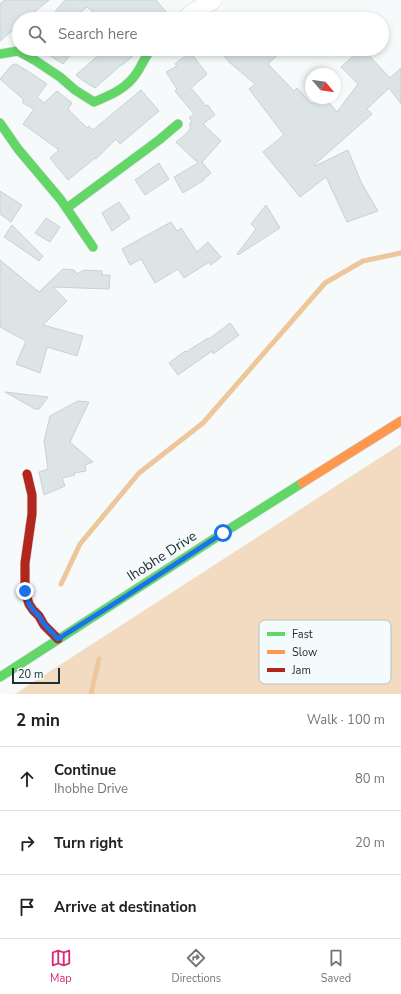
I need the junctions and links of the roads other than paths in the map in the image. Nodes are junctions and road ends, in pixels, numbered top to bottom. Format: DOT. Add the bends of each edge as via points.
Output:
graph roads {
  1 [pos="213,0"];
  2 [pos="194,12"];
  3 [pos="12,52"];
  4 [pos="0,54"];
  5 [pos="26,56"];
  6 [pos="148,56"];
  7 [pos="0,123"];
  8 [pos="178,124"];
  9 [pos="67,208"];
  10 [pos="93,247"];
  11 [pos="401,420"];
  12 [pos="27,474"];
  13 [pos="58,639"];
  14 [pos="0,677"];
  1 -- 2 [label="street"];
  3 -- 4 [label="street"];
  5 -- 6 [label="street" via="94,102 129,84"];
  7 -- 9 [label="street"];
  8 -- 9 [label="street"];
  9 -- 10 [label="street"];
  11 -- 13 [label="street, Ihobhe Drive"];
  12 -- 13 [label="street" via="32,495 32,514 25,563 25,591 33,610"];
  13 -- 14 [label="street, Ihobhe Drive"];
}
